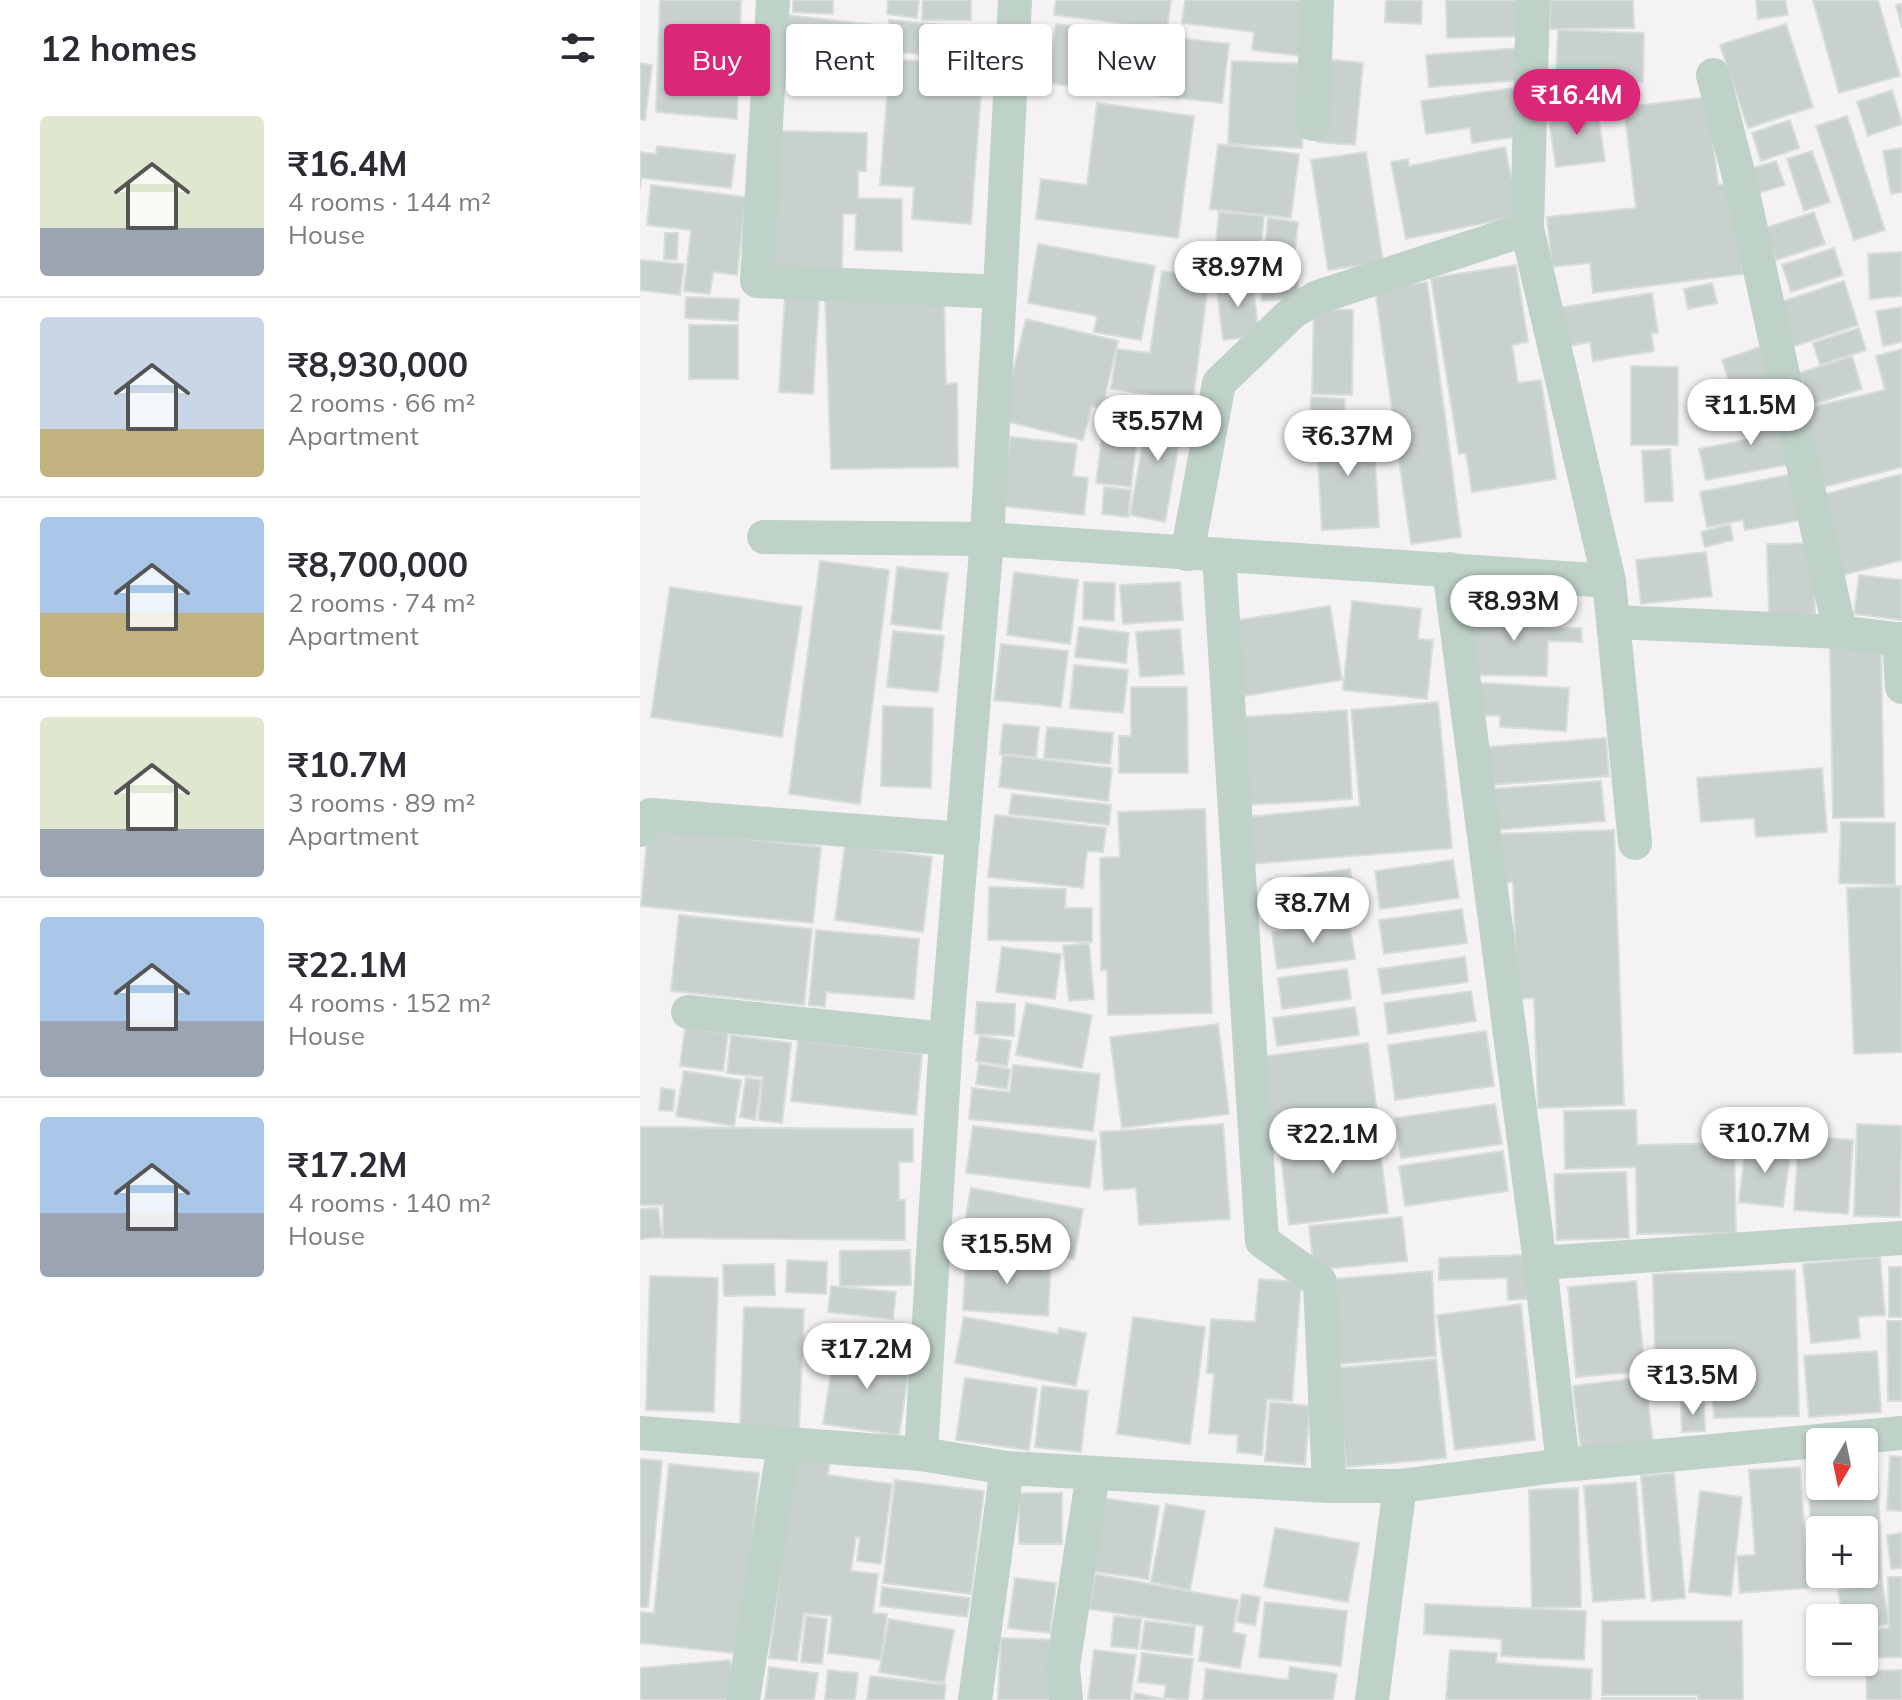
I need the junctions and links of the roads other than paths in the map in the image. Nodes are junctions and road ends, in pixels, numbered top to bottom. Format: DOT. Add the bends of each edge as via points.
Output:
graph roads {
  1 [pos="773,0"];
  2 [pos="1015,0"];
  3 [pos="1317,0"];
  4 [pos="1533,0"];
  5 [pos="1713,75"];
  6 [pos="1313,124"];
  7 [pos="1527,229"];
  8 [pos="1000,292"];
  9 [pos="764,537"];
  10 [pos="987,539"];
  11 [pos="1203,555"];
  12 [pos="1449,569"];
  13 [pos="1609,581"];
  14 [pos="1615,622"];
  15 [pos="1840,632"];
  16 [pos="1900,640"];
  17 [pos="1902,687"];
  18 [pos="640,830"];
  19 [pos="963,839"];
  20 [pos="1635,843"];
  21 [pos="688,1012"];
  22 [pos="946,1039"];
  23 [pos="1902,1238"];
  24 [pos="1540,1263"];
  25 [pos="640,1433"];
  26 [pos="1902,1433"];
  27 [pos="784,1444"];
  28 [pos="921,1454"];
  29 [pos="1563,1465"];
  30 [pos="1007,1468"];
  31 [pos="1093,1474"];
  32 [pos="1329,1486"];
  33 [pos="1400,1486"];
  34 [pos="743,1700"];
  35 [pos="975,1700"];
  36 [pos="1066,1700"];
  37 [pos="1372,1700"];
  1 -- 8 [label="street" via="757,281"];
  2 -- 8 [label="street"];
  3 -- 6 [label="street"];
  4 -- 7 [label="street"];
  5 -- 15 [label="street"];
  7 -- 11 [label="street" via="1318,297 1294,311 1219,383"];
  7 -- 13 [label="street"];
  8 -- 10 [label="street"];
  9 -- 10 [label="street"];
  10 -- 11 [label="street"];
  10 -- 19 [label="street"];
  11 -- 12 [label="street"];
  11 -- 32 [label="street" via="1262,1241 1320,1282"];
  12 -- 13 [label="street"];
  12 -- 24 [label="street"];
  13 -- 14 [label="street"];
  14 -- 15 [label="street"];
  14 -- 20 [label="street"];
  15 -- 16 [label="street"];
  16 -- 17 [label="street"];
  18 -- 19 [label="street" via="651,815"];
  19 -- 22 [label="street"];
  21 -- 22 [label="street"];
  22 -- 28 [label="street"];
  23 -- 24 [label="street"];
  24 -- 29 [label="street"];
  25 -- 27 [label="street"];
  26 -- 29 [label="street"];
  27 -- 28 [label="street"];
  27 -- 34 [label="street"];
  28 -- 30 [label="street"];
  29 -- 33 [label="street"];
  30 -- 31 [label="street"];
  30 -- 35 [label="street"];
  31 -- 32 [label="street"];
  31 -- 36 [label="street" via="1063,1666"];
  32 -- 33 [label="street"];
  33 -- 37 [label="street"];
}
